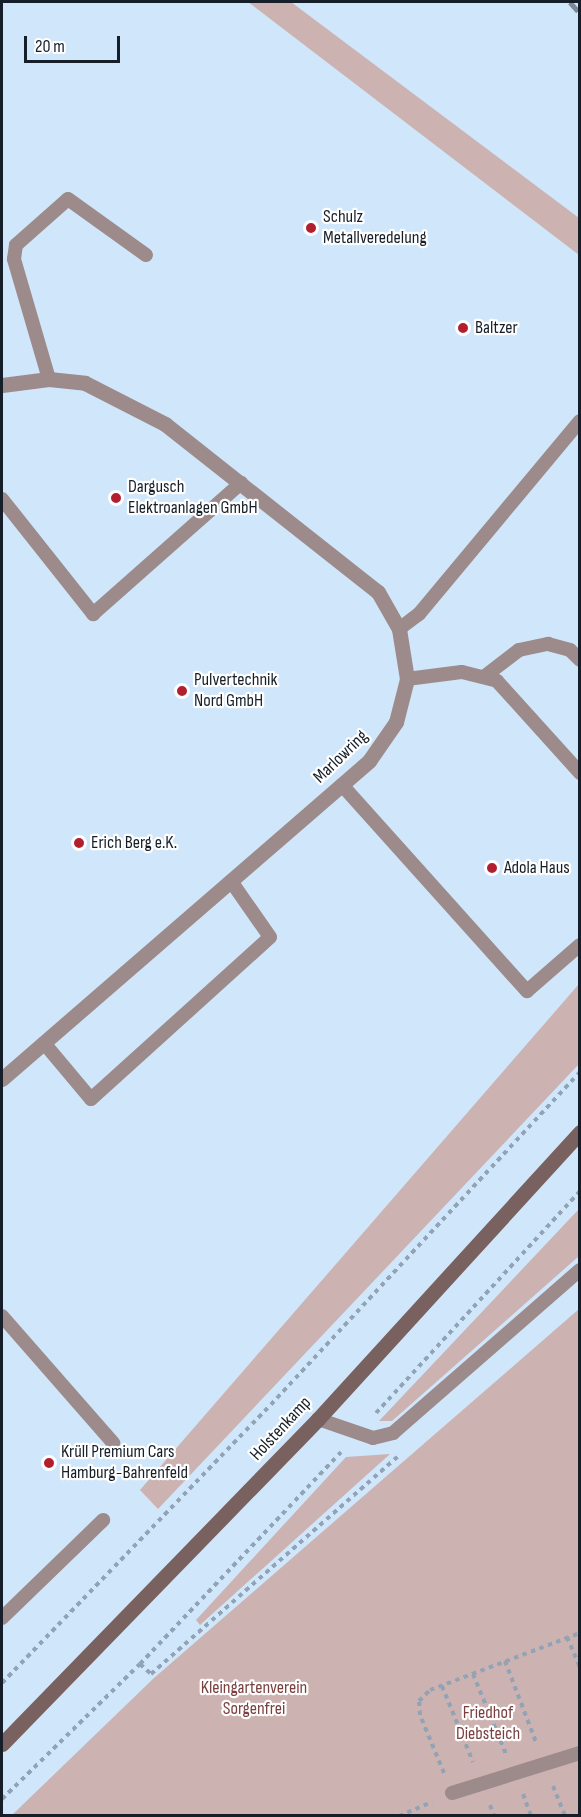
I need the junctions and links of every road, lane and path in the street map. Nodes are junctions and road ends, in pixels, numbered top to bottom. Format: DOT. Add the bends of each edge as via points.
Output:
graph roads {
  1 [pos="146,255"];
  2 [pos="49,378"];
  3 [pos="2,385"];
  4 [pos="579,421"];
  5 [pos="240,483"];
  6 [pos="2,499"];
  7 [pos="399,629"];
  8 [pos="579,660"];
  9 [pos="485,676"];
  10 [pos="407,679"];
  11 [pos="579,773"];
  12 [pos="342,785"];
  13 [pos="231,881"];
  14 [pos="579,945"];
  15 [pos="44,1043"];
  16 [pos="579,1072"];
  17 [pos="2,1079"];
  18 [pos="579,1132"];
  19 [pos="579,1191"];
  20 [pos="579,1270"];
  21 [pos="2,1316"];
  22 [pos="318,1419"];
  23 [pos="357,1434"];
  24 [pos="113,1443"];
  25 [pos="398,1457"];
  26 [pos="103,1520"];
  27 [pos="2,1618"];
  28 [pos="579,1633"];
  29 [pos="567,1637"];
  30 [pos="505,1661"];
  31 [pos="140,1664"];
  32 [pos="579,1668"];
  33 [pos="473,1674"];
  34 [pos="2,1683"];
  35 [pos="442,1685"];
  36 [pos="2,1744"];
  37 [pos="579,1753"];
  38 [pos="545,1763"];
  39 [pos="514,1772"];
  40 [pos="480,1782"];
  41 [pos="452,1793"];
  42 [pos="2,1799"];
  43 [pos="399,1815"];
  44 [pos="565,1815"];
  1 -- 2 [label="lane" via="68,199 16,245 14,259"];
  2 -- 3 [label="street, Marlowring"];
  2 -- 5 [label="street, Marlowring" via="85,383 144,410"];
  4 -- 7 [label="lane" via="419,614"];
  5 -- 6 [label="lane" via="93,614"];
  5 -- 7 [label="street, Marlowring" via="365,581"];
  7 -- 10 [label="street, Marlowring"];
  8 -- 9 [label="lane" via="570,650 548,644 519,650"];
  9 -- 10 [label="lane" via="462,672"];
  9 -- 11 [label="lane" via="511,692"];
  10 -- 12 [label="street, Marlowring" via="403,706 389,735"];
  12 -- 13 [label="street, Marlowring"];
  12 -- 14 [label="lane" via="527,991"];
  13 -- 15 [label="street, Marlowring"];
  13 -- 15 [label="lane" via="270,938 92,1099"];
  15 -- 17 [label="street, Marlowring"];
  16 -- 34 [label="path" via="246,1431"];
  18 -- 22 [label="main road, Holstenkamp"];
  19 -- 23 [label="path"];
  20 -- 23 [label="lane" via="393,1433"];
  21 -- 24 [label="lane"];
  22 -- 23 [label="lane"];
  22 -- 36 [label="main road, Holstenkamp"];
  23 -- 31 [label="path"];
  25 -- 31 [label="path" via="150,1674"];
  26 -- 27 [label="lane"];
  28 -- 29 [label="path"];
  29 -- 30 [label="path"];
  29 -- 32 [label="path"];
  30 -- 33 [label="path"];
  30 -- 38 [label="path"];
  31 -- 42 [label="path"];
  33 -- 35 [label="path"];
  33 -- 39 [label="path"];
  35 -- 40 [label="path"];
  35 -- 41 [label="path" via="419,1701 420,1715"];
  37 -- 38 [label="lane"];
  38 -- 39 [label="lane"];
  38 -- 44 [label="path"];
  39 -- 40 [label="lane"];
  40 -- 41 [label="lane"];
  41 -- 43 [label="path"];
}
